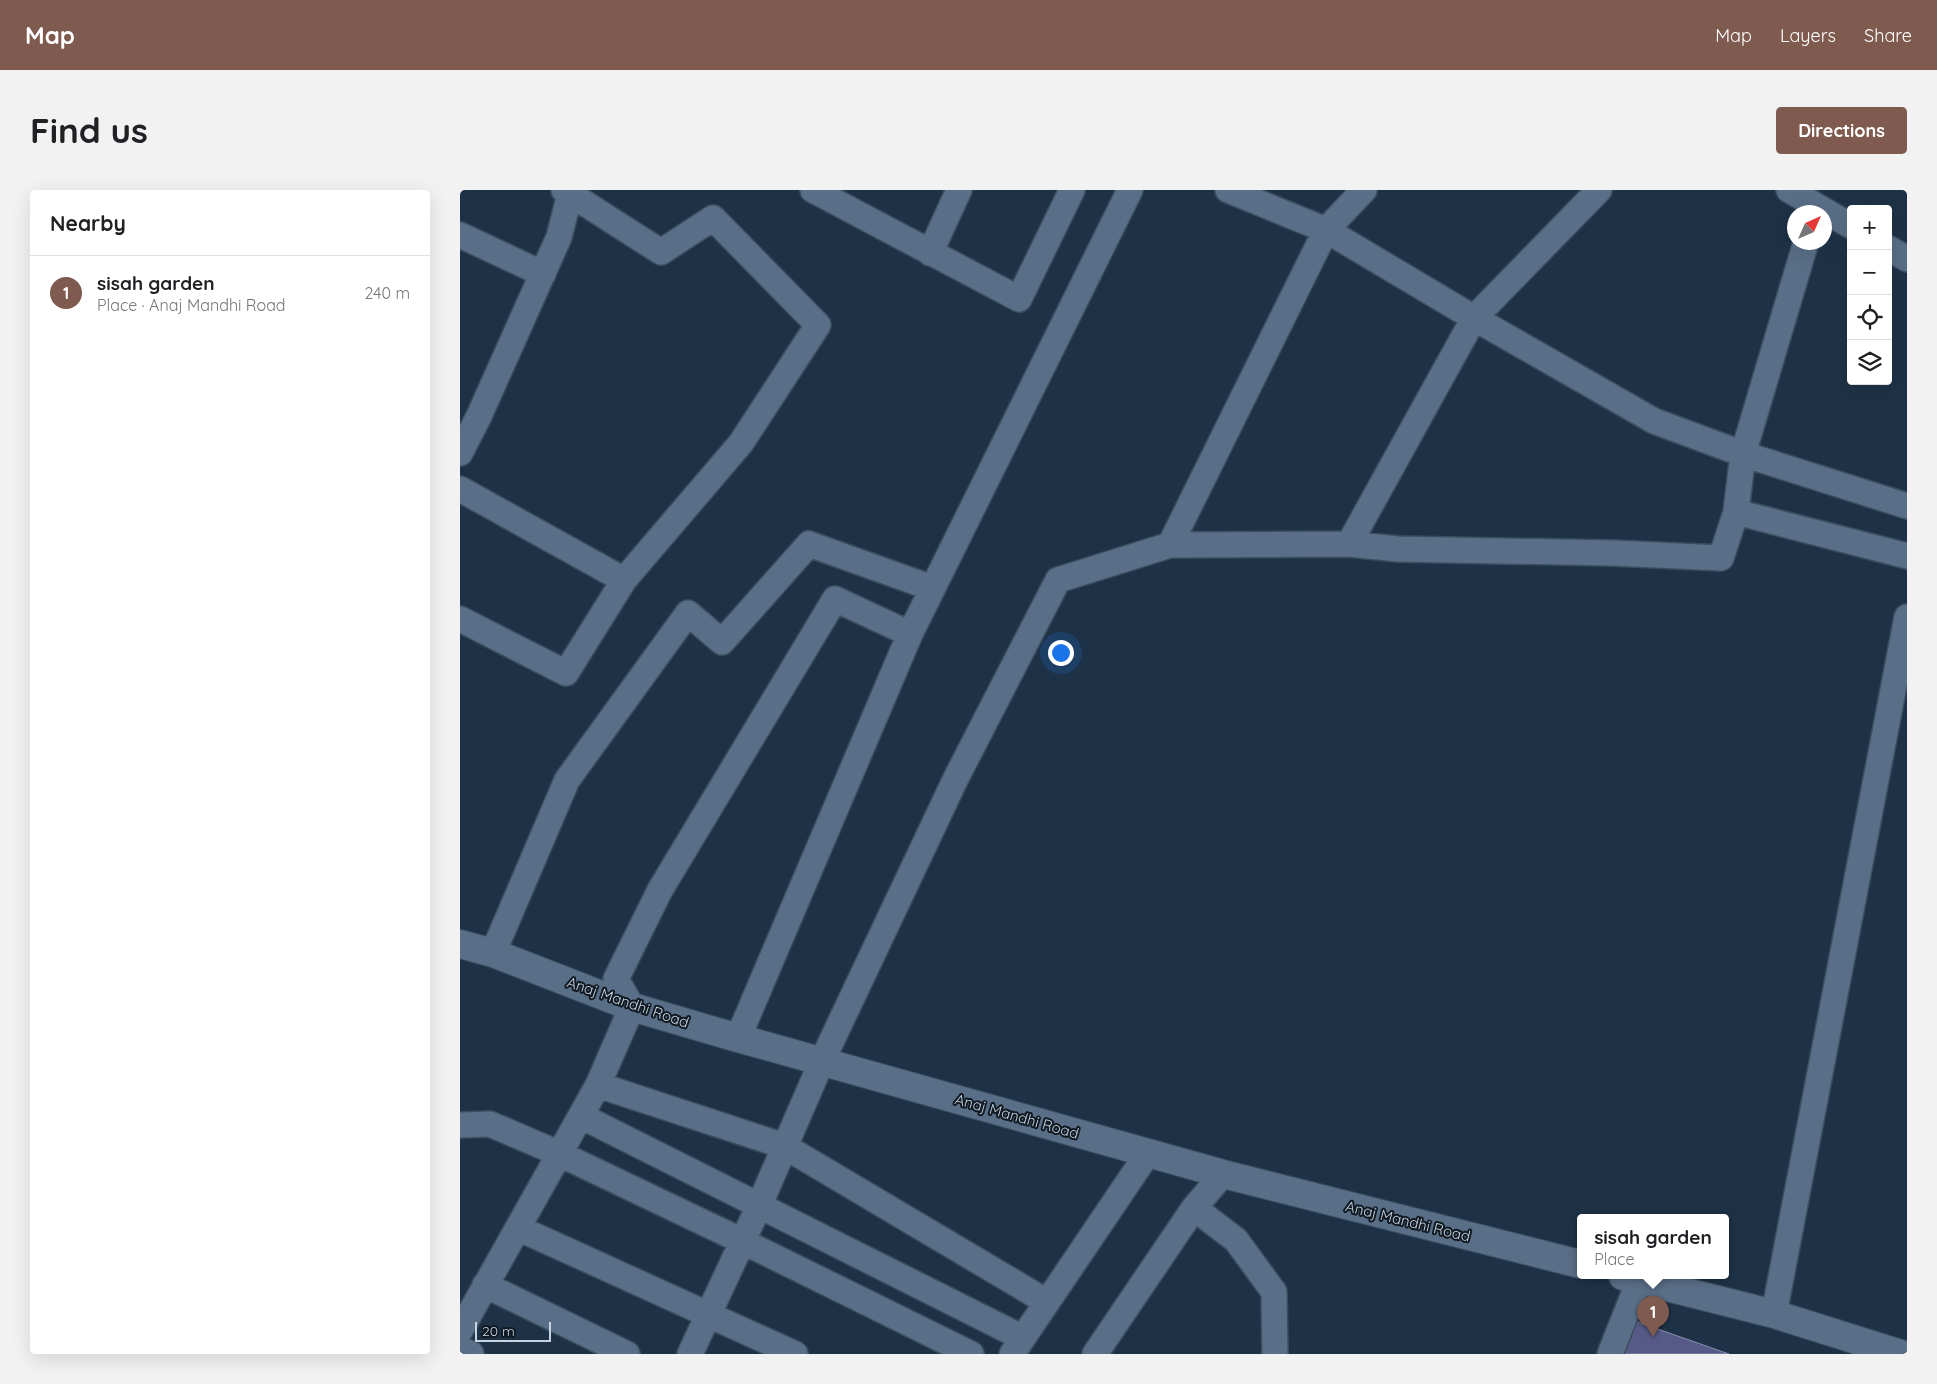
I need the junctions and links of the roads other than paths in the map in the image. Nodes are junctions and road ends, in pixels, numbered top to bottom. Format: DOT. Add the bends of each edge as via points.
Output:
graph roads {
  1 [pos="959,190"];
  2 [pos="1072,190"];
  3 [pos="1130,190"];
  4 [pos="1364,190"];
  5 [pos="1599,190"];
  6 [pos="1789,190"];
  7 [pos="568,191"];
  8 [pos="1237,192"];
  9 [pos="826,193"];
  10 [pos="1810,205"];
  11 [pos="1832,217"];
  12 [pos="1847,224"];
  13 [pos="1326,230"];
  14 [pos="460,235"];
  15 [pos="1804,250"];
  16 [pos="1891,250"];
  17 [pos="930,252"];
  18 [pos="1907,259"];
  19 [pos="543,274"];
  20 [pos="1474,318"];
  21 [pos="460,453"];
  22 [pos="1744,454"];
  23 [pos="460,489"];
  24 [pos="1907,506"];
  25 [pos="1736,512"];
  26 [pos="1170,544"];
  27 [pos="1349,544"];
  28 [pos="1907,556"];
  29 [pos="624,580"];
  30 [pos="932,588"];
  31 [pos="1907,617"];
  32 [pos="460,619"];
  33 [pos="910,634"];
  34 [pos="460,944"];
  35 [pos="493,953"];
  36 [pos="632,1007"];
  37 [pos="738,1038"];
  38 [pos="822,1062"];
  39 [pos="598,1085"];
  40 [pos="581,1116"];
  41 [pos="460,1125"];
  42 [pos="784,1146"];
  43 [pos="1148,1153"];
  44 [pos="560,1154"];
  45 [pos="1223,1174"];
  46 [pos="760,1206"];
  47 [pos="1194,1208"];
  48 [pos="518,1228"];
  49 [pos="742,1240"];
  50 [pos="1577,1263"];
  51 [pos="1631,1279"];
  52 [pos="1635,1279"];
  53 [pos="486,1285"];
  54 [pos="1047,1302"];
  55 [pos="708,1313"];
  56 [pos="1774,1314"];
  57 [pos="460,1331"];
  58 [pos="1017,1346"];
  59 [pos="460,1349"];
  60 [pos="471,1354"];
  61 [pos="627,1354"];
  62 [pos="690,1354"];
  63 [pos="795,1354"];
  64 [pos="971,1354"];
  65 [pos="1095,1354"];
  66 [pos="1275,1354"];
  67 [pos="1610,1354"];
  68 [pos="1902,1354"];
  1 -- 17 [label="street"];
  2 -- 17 [label="street" via="1019,299"];
  3 -- 30 [label="street"];
  4 -- 13 [label="street"];
  5 -- 20 [label="street"];
  6 -- 10 [label="street"];
  7 -- 19 [label="street" via="559,237"];
  7 -- 29 [label="street" via="661,252 713,218 818,325 741,442"];
  8 -- 13 [label="street"];
  9 -- 17 [label="street"];
  11 -- 12 [label="street"];
  13 -- 20 [label="street"];
  13 -- 26 [label="street"];
  14 -- 19 [label="street"];
  15 -- 22 [label="street"];
  16 -- 18 [label="street"];
  19 -- 21 [label="street"];
  20 -- 22 [label="street" via="1654,421"];
  20 -- 27 [label="street"];
  22 -- 24 [label="street"];
  22 -- 25 [label="street"];
  23 -- 29 [label="street"];
  25 -- 27 [label="street" via="1721,558 1398,549"];
  25 -- 28 [label="street"];
  26 -- 27 [label="street"];
  26 -- 38 [label="street" via="1058,580 956,778"];
  29 -- 32 [label="street" via="566,673"];
  30 -- 33 [label="street"];
  30 -- 35 [label="street" via="809,544 722,642 688,613 567,780"];
  31 -- 56 [label="street"];
  33 -- 36 [label="street" via="835,599 660,890 616,979"];
  33 -- 37 [label="street"];
  34 -- 35 [label="street, Anaj Mandhi Road"];
  35 -- 36 [label="street, Anaj Mandhi Road"];
  36 -- 37 [label="street, Anaj Mandhi Road"];
  36 -- 39 [label="street"];
  37 -- 38 [label="street, Anaj Mandhi Road"];
  38 -- 42 [label="street"];
  38 -- 43 [label="street, Anaj Mandhi Road"];
  39 -- 40 [label="street"];
  39 -- 42 [label="street"];
  40 -- 44 [label="street"];
  40 -- 46 [label="street"];
  41 -- 44 [label="street" via="490,1124"];
  42 -- 46 [label="street"];
  42 -- 54 [label="street"];
  43 -- 45 [label="street, Anaj Mandhi Road"];
  43 -- 54 [label="street"];
  44 -- 48 [label="street"];
  44 -- 49 [label="street"];
  45 -- 47 [label="street"];
  45 -- 50 [label="street, Anaj Mandhi Road"];
  46 -- 49 [label="street"];
  46 -- 58 [label="street"];
  47 -- 65 [label="street"];
  47 -- 66 [label="street" via="1236,1240 1274,1292"];
  48 -- 53 [label="street"];
  48 -- 55 [label="street"];
  49 -- 55 [label="street"];
  49 -- 64 [label="street"];
  51 -- 67 [label="street"];
  52 -- 56 [label="street"];
  53 -- 57 [label="street"];
  53 -- 61 [label="street"];
  54 -- 58 [label="street"];
  55 -- 62 [label="street"];
  55 -- 63 [label="street"];
  56 -- 68 [label="street"];
  59 -- 60 [label="street"];
}
